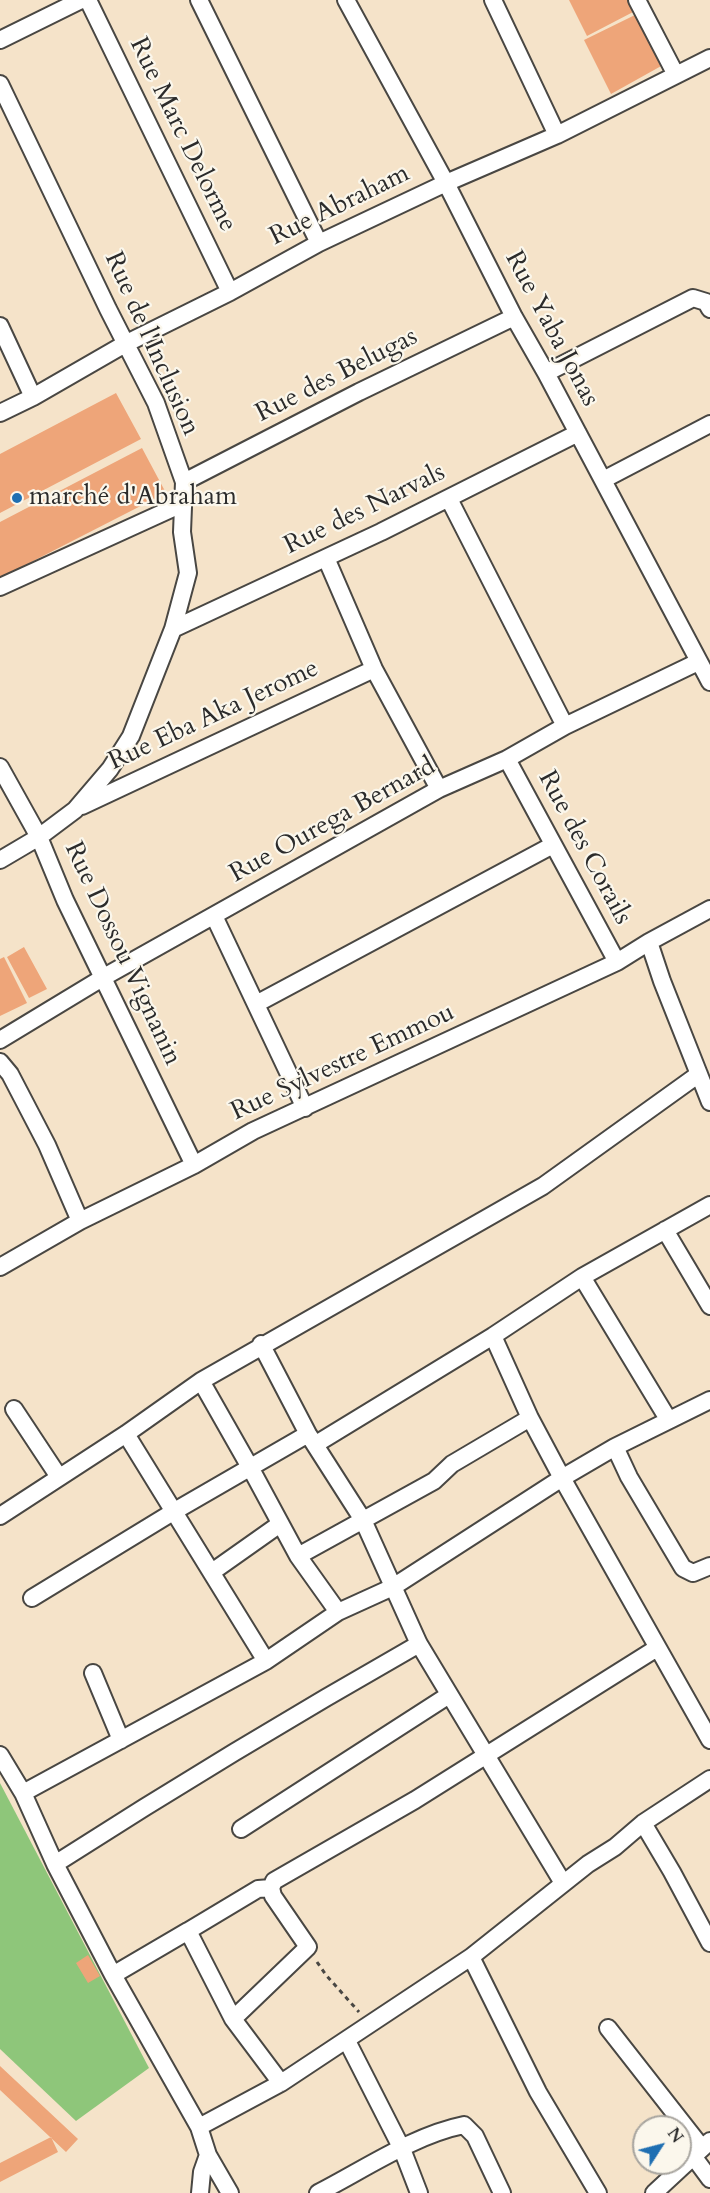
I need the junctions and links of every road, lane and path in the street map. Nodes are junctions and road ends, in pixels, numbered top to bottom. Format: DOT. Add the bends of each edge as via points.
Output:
graph roads {
  1 [pos="81,0"];
  2 [pos="88,0"];
  3 [pos="199,0"];
  4 [pos="346,0"];
  5 [pos="494,0"];
  6 [pos="637,0"];
  7 [pos="0,40"];
  8 [pos="710,58"];
  9 [pos="675,75"];
  10 [pos="0,84"];
  11 [pos="557,135"];
  12 [pos="446,183"];
  13 [pos="319,243"];
  14 [pos="230,292"];
  15 [pos="710,309"];
  16 [pos="514,317"];
  17 [pos="0,326"];
  18 [pos="126,344"];
  19 [pos="546,373"];
  20 [pos="33,397"];
  21 [pos="0,413"];
  22 [pos="710,424"];
  23 [pos="578,433"];
  24 [pos="603,480"];
  25 [pos="184,482"];
  26 [pos="449,499"];
  27 [pos="182,504"];
  28 [pos="326,558"];
  29 [pos="0,587"];
  30 [pos="173,628"];
  31 [pos="698,662"];
  32 [pos="374,669"];
  33 [pos="710,682"];
  34 [pos="565,726"];
  35 [pos="507,759"];
  36 [pos="0,767"];
  37 [pos="439,789"];
  38 [pos="75,810"];
  39 [pos="39,837"];
  40 [pos="553,845"];
  41 [pos="0,860"];
  42 [pos="710,909"];
  43 [pos="214,916"];
  44 [pos="649,942"];
  45 [pos="616,962"];
  46 [pos="104,977"];
  47 [pos="256,1004"];
  48 [pos="0,1040"];
  49 [pos="0,1062"];
  50 [pos="699,1074"];
  51 [pos="710,1102"];
  52 [pos="305,1108"];
  53 [pos="194,1165"];
  54 [pos="710,1205"];
  55 [pos="80,1221"];
  56 [pos="665,1230"];
  57 [pos="0,1267"];
  58 [pos="582,1277"];
  59 [pos="710,1306"];
  60 [pos="493,1336"];
  61 [pos="261,1344"];
  62 [pos="201,1381"];
  63 [pos="710,1400"];
  64 [pos="14,1409"];
  65 [pos="530,1418"];
  66 [pos="668,1419"];
  67 [pos="126,1434"];
  68 [pos="312,1439"];
  69 [pos="615,1447"];
  70 [pos="252,1468"];
  71 [pos="59,1477"];
  72 [pos="562,1478"];
  73 [pos="173,1512"];
  74 [pos="0,1516"];
  75 [pos="363,1520"];
  76 [pos="280,1524"];
  77 [pos="298,1556"];
  78 [pos="710,1566"];
  79 [pos="212,1572"];
  80 [pos="393,1587"];
  81 [pos="32,1598"];
  82 [pos="338,1612"];
  83 [pos="419,1644"];
  84 [pos="657,1648"];
  85 [pos="266,1662"];
  86 [pos="93,1673"];
  87 [pos="449,1695"];
  88 [pos="121,1740"];
  89 [pos="710,1740"];
  90 [pos="487,1754"];
  91 [pos="0,1755"];
  92 [pos="710,1779"];
  93 [pos="23,1793"];
  94 [pos="643,1823"];
  95 [pos="241,1829"];
  96 [pos="55,1863"];
  97 [pos="563,1883"];
  98 [pos="271,1888"];
  99 [pos="188,1931"];
  100 [pos="710,1944"];
  101 [pos="308,1947"];
  102 [pos="471,1957"];
  103 [pos="113,1975"];
  104 [pos="233,2019"];
  105 [pos="370,2024"];
  106 [pos="608,2028"];
  107 [pos="347,2041"];
  108 [pos="281,2083"];
  109 [pos="199,2127"];
  110 [pos="702,2148"];
  111 [pos="402,2149"];
  112 [pos="208,2155"];
  113 [pos="710,2179"];
  114 [pos="335,2189"];
  115 [pos="200,2193"];
  116 [pos="230,2193"];
  117 [pos="318,2193"];
  118 [pos="419,2193"];
  119 [pos="502,2193"];
  120 [pos="598,2193"];
  121 [pos="654,2193"];
  1 -- 7 [label="street"];
  2 -- 14 [label="street, Rue Marc Delorme"];
  3 -- 13 [label="street"];
  4 -- 12 [label="street, Rue Yaba Jonas"];
  5 -- 11 [label="street"];
  6 -- 9 [label="street"];
  8 -- 9 [label="street, Rue Abraham"];
  9 -- 11 [label="street, Rue Abraham"];
  10 -- 18 [label="street, Rue de l'Inclusion"];
  11 -- 12 [label="street, Rue Abraham"];
  12 -- 13 [label="street, Rue Abraham"];
  12 -- 16 [label="street, Rue Yaba Jonas"];
  13 -- 14 [label="street, Rue Abraham"];
  14 -- 18 [label="street, Rue Abraham"];
  15 -- 19 [label="street" via="706,302 693,298"];
  16 -- 19 [label="street, Rue Yaba Jonas"];
  16 -- 25 [label="street, Rue des Belugas"];
  17 -- 20 [label="street"];
  18 -- 20 [label="street, Rue Abraham"];
  18 -- 25 [label="street, Rue de l'Inclusion" via="156,403"];
  19 -- 23 [label="street, Rue Yaba Jonas"];
  20 -- 21 [label="street, Rue Abraham"];
  22 -- 24 [label="street"];
  23 -- 24 [label="street, Rue Yaba Jonas"];
  23 -- 26 [label="street, Rue des Narvals"];
  24 -- 31 [label="street, Rue Yaba Jonas"];
  25 -- 27 [label="street, Rue de l'Inclusion"];
  26 -- 28 [label="street, Rue des Narvals"];
  26 -- 34 [label="street"];
  27 -- 29 [label="street"];
  27 -- 30 [label="street, Rue de l'Inclusion" via="188,573"];
  28 -- 30 [label="street, Rue des Narvals"];
  28 -- 32 [label="street"];
  30 -- 38 [label="street, Rue de l'Inclusion" via="131,736 110,769"];
  31 -- 33 [label="street, Rue Yaba Jonas"];
  31 -- 34 [label="street, Rue Ourega Bernard"];
  32 -- 37 [label="street"];
  32 -- 38 [label="street, Rue Eba Aka Jerome"];
  34 -- 35 [label="street, Rue Ourega Bernard"];
  35 -- 37 [label="street, Rue Ourega Bernard"];
  35 -- 40 [label="street, Rue des Corails"];
  36 -- 39 [label="street, Rue Dossou Vignanin"];
  37 -- 43 [label="street, Rue Ourega Bernard"];
  38 -- 39 [label="street, Rue de l'Inclusion"];
  39 -- 41 [label="street, Rue de l'Inclusion"];
  39 -- 46 [label="street, Rue Dossou Vignanin"];
  40 -- 45 [label="street, Rue des Corails"];
  40 -- 47 [label="street"];
  42 -- 44 [label="street, Rue Sylvestre Emmou"];
  43 -- 46 [label="street, Rue Ourega Bernard"];
  43 -- 47 [label="street"];
  44 -- 45 [label="street, Rue Sylvestre Emmou"];
  44 -- 50 [label="street"];
  45 -- 52 [label="street, Rue Sylvestre Emmou"];
  46 -- 48 [label="street, Rue Ourega Bernard"];
  46 -- 53 [label="street, Rue Dossou Vignanin"];
  47 -- 52 [label="street"];
  49 -- 55 [label="street" via="47,1145"];
  50 -- 51 [label="street"];
  50 -- 61 [label="street" via="543,1186"];
  52 -- 53 [label="street, Rue Sylvestre Emmou" via="253,1131"];
  53 -- 55 [label="street, Rue Sylvestre Emmou"];
  54 -- 56 [label="street"];
  55 -- 57 [label="street, Rue Sylvestre Emmou"];
  56 -- 58 [label="street"];
  56 -- 59 [label="street"];
  58 -- 60 [label="street"];
  58 -- 66 [label="street"];
  60 -- 65 [label="street"];
  60 -- 68 [label="street"];
  61 -- 62 [label="street"];
  61 -- 68 [label="street"];
  62 -- 67 [label="street"];
  62 -- 70 [label="street"];
  63 -- 66 [label="street"];
  64 -- 71 [label="street"];
  65 -- 72 [label="street"];
  65 -- 75 [label="street" via="452,1464 434,1481"];
  66 -- 69 [label="street"];
  67 -- 71 [label="street"];
  67 -- 73 [label="street"];
  68 -- 70 [label="street"];
  68 -- 75 [label="street"];
  69 -- 72 [label="street"];
  69 -- 78 [label="street" via="634,1487 683,1568 693,1574"];
  70 -- 73 [label="street"];
  70 -- 76 [label="street"];
  71 -- 74 [label="street"];
  72 -- 80 [label="street"];
  72 -- 84 [label="street"];
  73 -- 79 [label="street"];
  73 -- 81 [label="street"];
  75 -- 77 [label="street"];
  75 -- 80 [label="street"];
  76 -- 77 [label="street"];
  76 -- 79 [label="street"];
  77 -- 82 [label="street"];
  79 -- 85 [label="street"];
  80 -- 82 [label="street"];
  80 -- 83 [label="street"];
  82 -- 85 [label="street"];
  83 -- 87 [label="street"];
  83 -- 96 [label="street" via="305,1709"];
  84 -- 89 [label="street"];
  84 -- 90 [label="street"];
  85 -- 88 [label="street"];
  86 -- 88 [label="street"];
  87 -- 90 [label="street"];
  87 -- 95 [label="street"];
  88 -- 93 [label="street"];
  90 -- 97 [label="street"];
  90 -- 98 [label="street" via="274,1881"];
  91 -- 93 [label="street"];
  92 -- 94 [label="street"];
  93 -- 96 [label="street"];
  94 -- 97 [label="street"];
  94 -- 100 [label="street"];
  96 -- 103 [label="street"];
  97 -- 102 [label="street"];
  98 -- 99 [label="street" via="258,1889"];
  98 -- 101 [label="street"];
  99 -- 103 [label="street"];
  99 -- 104 [label="street"];
  101 -- 104 [label="street"];
  101 -- 105 [label="path" via="326,1975"];
  102 -- 105 [label="street"];
  102 -- 120 [label="street" via="538,2092"];
  103 -- 109 [label="street"];
  104 -- 108 [label="street"];
  105 -- 107 [label="street"];
  106 -- 110 [label="street"];
  107 -- 108 [label="street"];
  107 -- 111 [label="street"];
  108 -- 109 [label="street"];
  109 -- 112 [label="street"];
  110 -- 113 [label="street"];
  110 -- 121 [label="street"];
  111 -- 114 [label="street"];
  111 -- 118 [label="street"];
  111 -- 119 [label="street" via="464,2125 475,2136"];
  112 -- 115 [label="street"];
  112 -- 116 [label="street"];
  114 -- 117 [label="street"];
}
